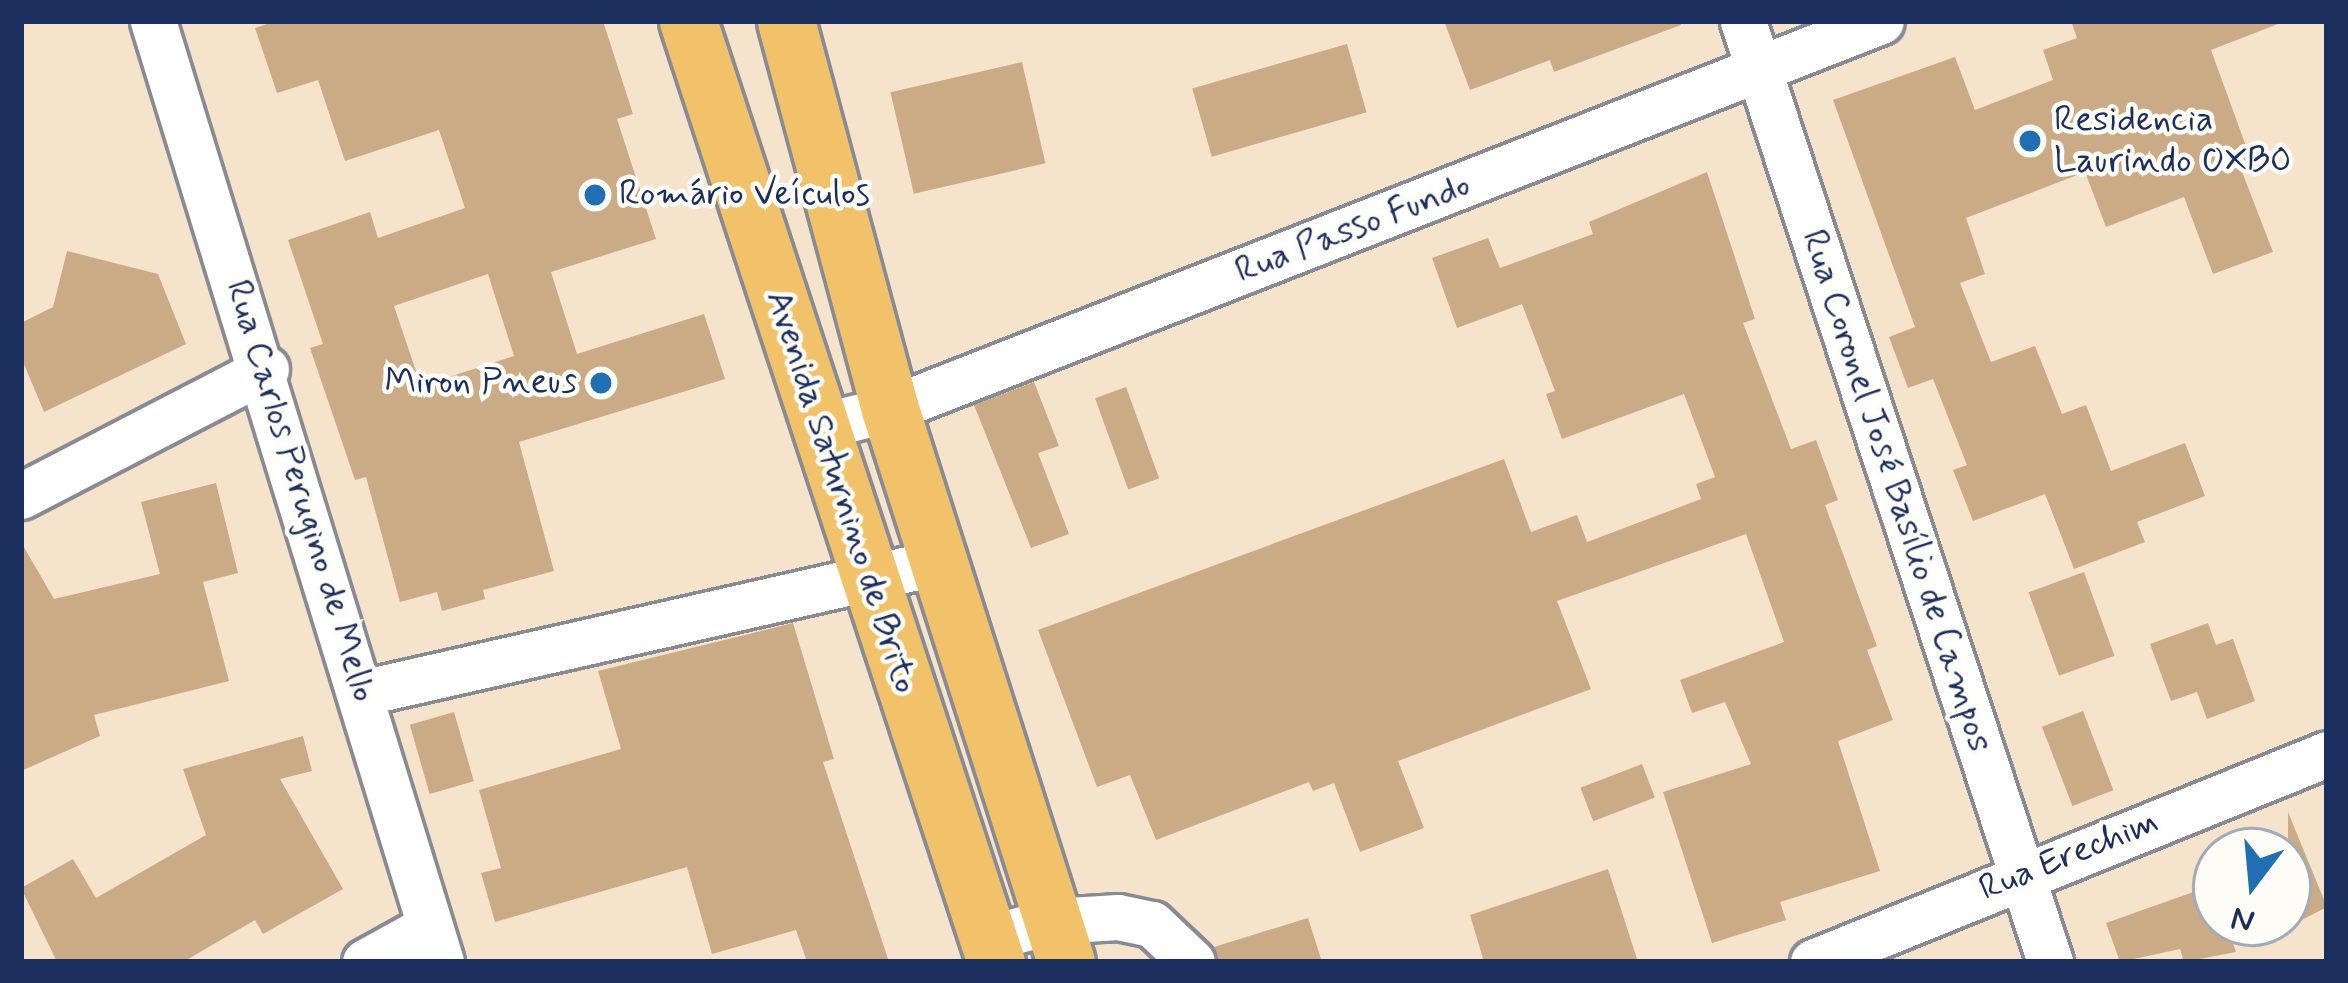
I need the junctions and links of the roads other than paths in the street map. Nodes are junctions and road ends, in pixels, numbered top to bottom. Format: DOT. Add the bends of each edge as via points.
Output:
graph roads {
  1 [pos="153,21"];
  2 [pos="688,21"];
  3 [pos="786,21"];
  4 [pos="1743,21"];
  5 [pos="1881,21"];
  6 [pos="1761,70"];
  7 [pos="836,211"];
  8 [pos="756,230"];
  9 [pos="266,369"];
  10 [pos="890,410"];
  11 [pos="820,426"];
  12 [pos="21,496"];
  13 [pos="939,562"];
  14 [pos="866,578"];
  15 [pos="361,693"];
  16 [pos="2327,754"];
  17 [pos="2019,874"];
  18 [pos="1059,942"];
  19 [pos="435,944"];
  20 [pos="992,950"];
  21 [pos="365,962"];
  22 [pos="1192,962"];
  23 [pos="1814,962"];
  24 [pos="2050,962"];
  1 -- 9 [label="street, Rua Carlos Perugino de Mello"];
  2 -- 8 [label="main road, Avenida Saturnino de Brito"];
  3 -- 7 [label="main road, Avenida Saturnino de Brito"];
  4 -- 6 [label="street, Rua Coronel José Basílio de Campos"];
  5 -- 6 [label="street, Rua Passo Fundo"];
  6 -- 10 [label="street, Rua Passo Fundo"];
  6 -- 17 [label="street, Rua Coronel José Basílio de Campos"];
  7 -- 8 [label="main road"];
  7 -- 10 [label="main road, Avenida Saturnino de Brito"];
  8 -- 11 [label="main road, Avenida Saturnino de Brito"];
  9 -- 12 [label="street"];
  9 -- 15 [label="street, Rua Carlos Perugino de Mello"];
  10 -- 11 [label="street, Rua Passo Fundo"];
  10 -- 13 [label="main road, Avenida Saturnino de Brito"];
  11 -- 14 [label="main road, Avenida Saturnino de Brito"];
  13 -- 14 [label="street"];
  13 -- 18 [label="main road, Avenida Saturnino de Brito"];
  14 -- 15 [label="street"];
  14 -- 20 [label="main road, Avenida Saturnino de Brito"];
  15 -- 19 [label="street, Rua Carlos Perugino de Mello"];
  16 -- 17 [label="street, Rua Erechim"];
  17 -- 23 [label="street, Rua Erechim"];
  17 -- 24 [label="street, Rua Coronel José Basílio de Campos"];
  18 -- 20 [label="street"];
  18 -- 22 [label="street" via="1152,924"];
  19 -- 21 [label="street"];
}
